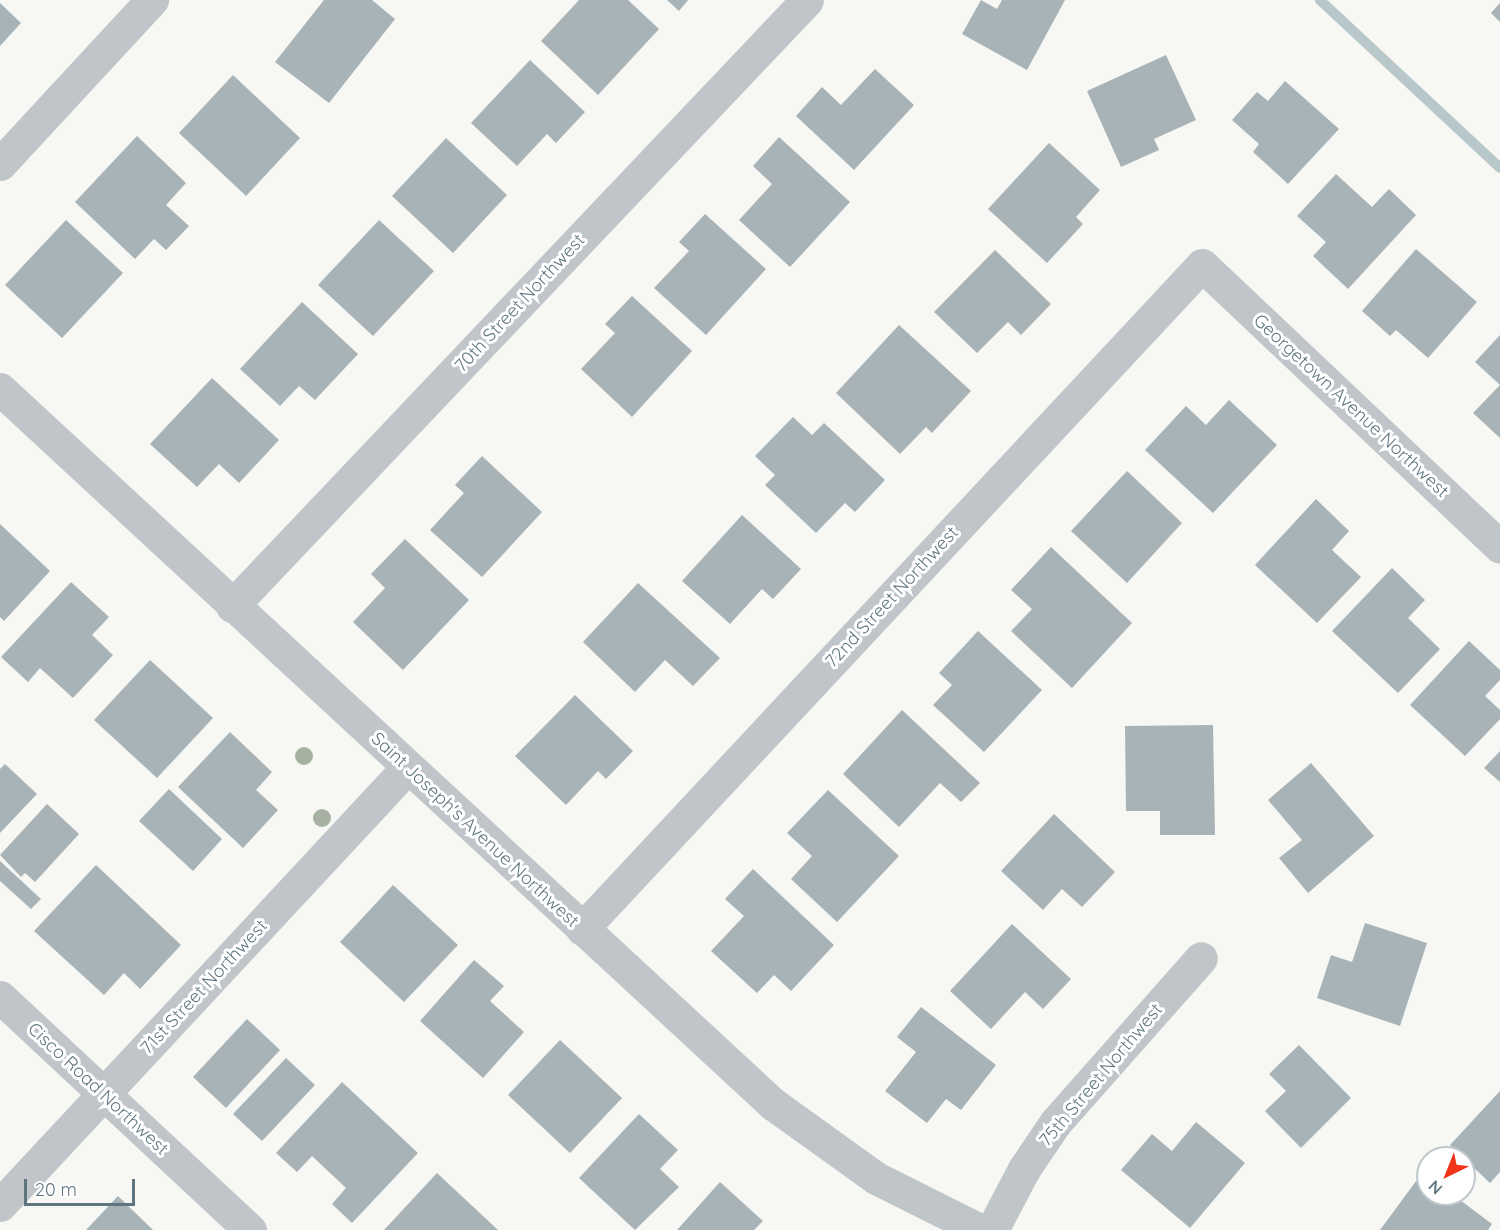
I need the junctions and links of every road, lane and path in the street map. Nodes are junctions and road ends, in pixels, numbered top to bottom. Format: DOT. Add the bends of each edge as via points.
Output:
graph roads {
  1 [pos="152,0"];
  2 [pos="807,0"];
  3 [pos="0,164"];
  4 [pos="1202,265"];
  5 [pos="0,389"];
  6 [pos="1500,547"];
  7 [pos="232,606"];
  8 [pos="406,768"];
  9 [pos="582,928"];
  10 [pos="1201,958"];
  11 [pos="0,997"];
  12 [pos="105,1095"];
  13 [pos="0,1205"];
  14 [pos="250,1230"];
  15 [pos="980,1230"];
  16 [pos="992,1230"];
  1 -- 3 [label="street"];
  2 -- 7 [label="street, 70th Street Northwest"];
  4 -- 6 [label="street, Georgetown Avenue Northwest"];
  4 -- 9 [label="street, 72nd Street Northwest"];
  5 -- 7 [label="street, Saint Joseph's Avenue Northwest"];
  7 -- 8 [label="street, Saint Joseph's Avenue Northwest"];
  8 -- 9 [label="street, Saint Joseph's Avenue Northwest"];
  8 -- 12 [label="street, 71st Street Northwest"];
  9 -- 15 [label="street, Saint Joseph's Avenue Northwest" via="773,1104 876,1178"];
  10 -- 16 [label="street, 75th Street Northwest" via="1055,1123 1024,1169"];
  11 -- 12 [label="street, Cisco Road Northwest"];
  12 -- 13 [label="street, 71st Street Northwest"];
  12 -- 14 [label="street, Cisco Road Northwest"];
}
